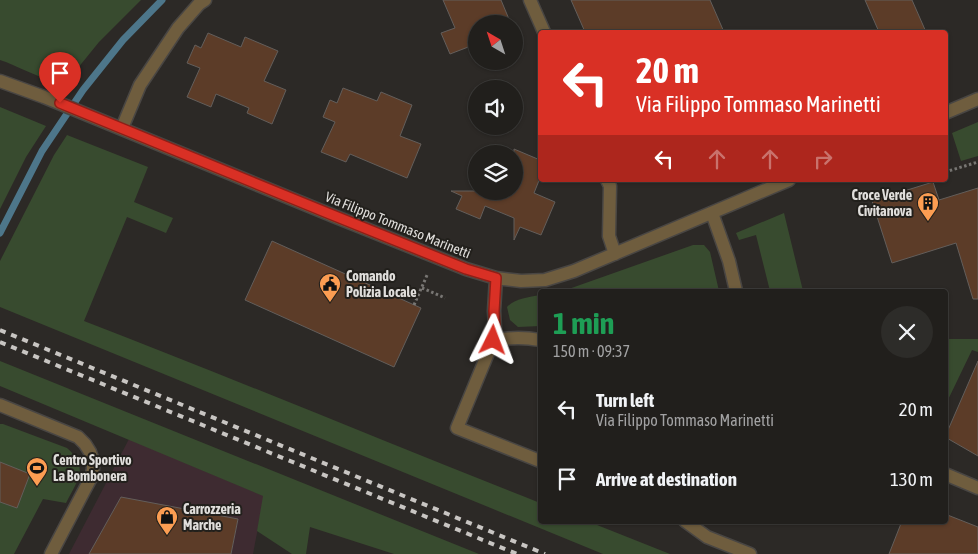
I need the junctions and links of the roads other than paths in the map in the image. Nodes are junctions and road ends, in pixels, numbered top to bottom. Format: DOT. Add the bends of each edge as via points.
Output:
graph roads {
  1 [pos="205,0"];
  2 [pos="530,0"];
  3 [pos="543,30"];
  4 [pos="0,81"];
  5 [pos="978,99"];
  6 [pos="948,113"];
  7 [pos="122,128"];
  8 [pos="608,182"];
  9 [pos="784,182"];
  10 [pos="712,213"];
  11 [pos="615,254"];
  12 [pos="496,278"];
  13 [pos="736,289"];
  14 [pos="493,340"];
  15 [pos="538,340"];
  16 [pos="0,405"];
  17 [pos="538,461"];
  18 [pos="948,475"];
  19 [pos="978,488"];
  20 [pos="689,524"];
  21 [pos="51,554"];
  22 [pos="750,554"];
  1 -- 7 [label="street" via="178,28 140,84"];
  2 -- 3 [label="street"];
  4 -- 7 [label="street, Via Filippo Tommaso Marinetti"];
  5 -- 6 [label="street"];
  7 -- 12 [label="street, Via Filippo Tommaso Marinetti" via="466,269"];
  8 -- 11 [label="street" via="609,236"];
  9 -- 10 [label="street, Via Filippo Tommaso Marinetti"];
  10 -- 11 [label="street, Via Filippo Tommaso Marinetti"];
  10 -- 13 [label="street"];
  11 -- 12 [label="street, Via Filippo Tommaso Marinetti" via="545,280"];
  12 -- 14 [label="street"];
  14 -- 15 [label="street"];
  14 -- 17 [label="street" via="458,428"];
  16 -- 21 [label="street" via="78,437 90,452 93,461 91,478"];
  18 -- 19 [label="street"];
  20 -- 22 [label="street" via="707,537"];
}
